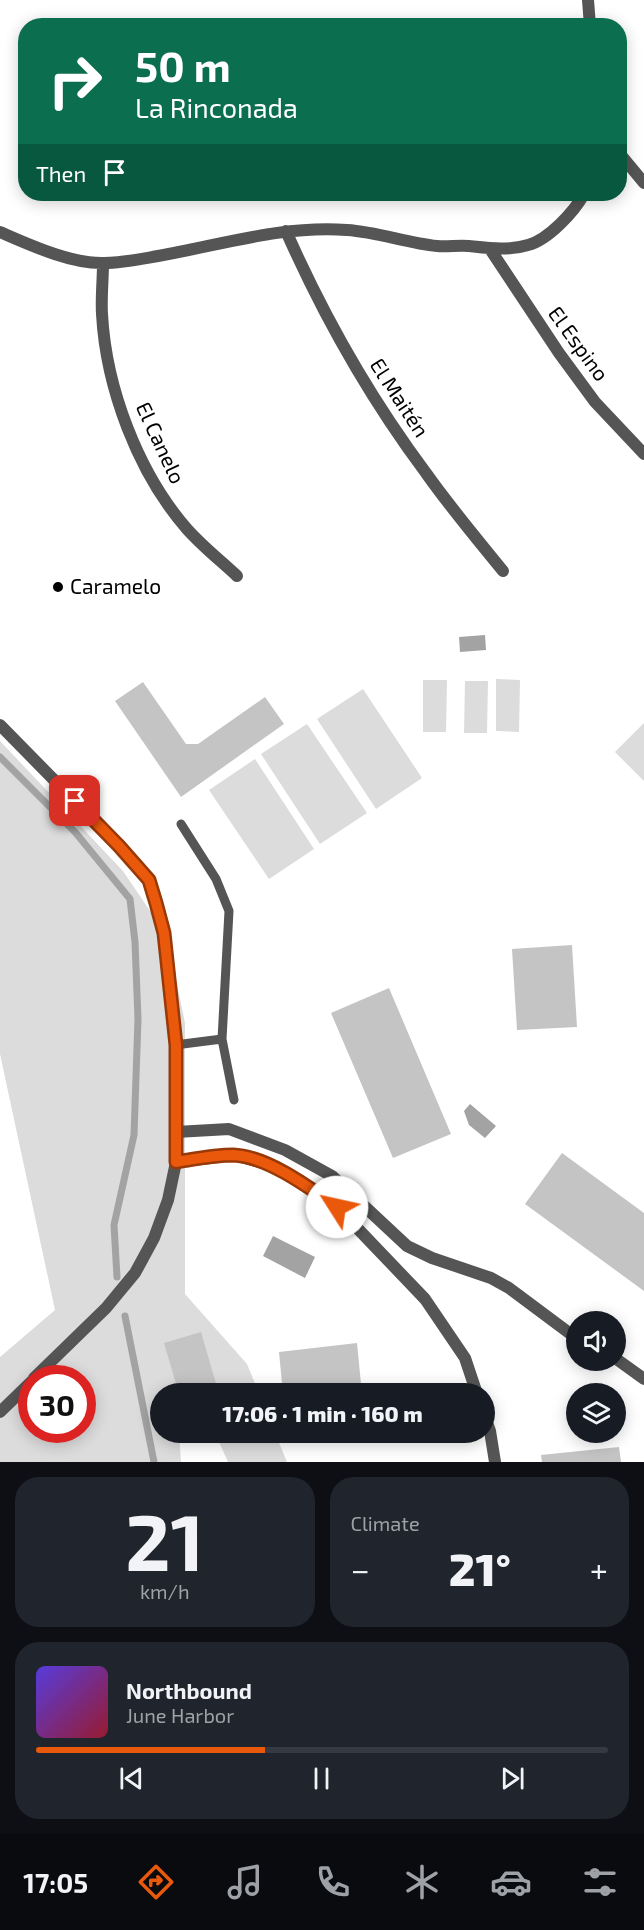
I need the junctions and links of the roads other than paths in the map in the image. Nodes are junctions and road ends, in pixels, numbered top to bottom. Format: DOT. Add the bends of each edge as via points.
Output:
graph roads {
  1 [pos="588,0"];
  2 [pos="589,18"];
  3 [pos="627,162"];
  4 [pos="644,183"];
  5 [pos="580,201"];
  6 [pos="286,231"];
  7 [pos="0,232"];
  8 [pos="490,249"];
  9 [pos="104,263"];
  10 [pos="644,454"];
  11 [pos="503,571"];
  12 [pos="237,576"];
  13 [pos="0,725"];
  14 [pos="182,824"];
  15 [pos="222,1039"];
  16 [pos="176,1045"];
  17 [pos="234,1100"];
  18 [pos="176,1132"];
  19 [pos="176,1162"];
  20 [pos="566,1331"];
  21 [pos="48,1365"];
  22 [pos="626,1366"];
  23 [pos="644,1379"];
  24 [pos="473,1383"];
  25 [pos="18,1395"];
  26 [pos="0,1412"];
  27 [pos="492,1443"];
  28 [pos="495,1462"];
  1 -- 2 [label="street"];
  3 -- 4 [label="street"];
  5 -- 8 [label="street" via="554,229 529,245"];
  6 -- 8 [label="street" via="348,230 437,246"];
  6 -- 9 [label="street"];
  6 -- 11 [label="street, El Maitén" via="316,298 371,393 427,475"];
  7 -- 9 [label="street" via="44,250"];
  8 -- 10 [label="street, El Espino" via="595,402"];
  9 -- 12 [label="street, El Canelo" via="102,313 106,354 129,432 164,500 188,530"];
  13 -- 16 [label="street" via="149,880 164,933"];
  14 -- 15 [label="lane" via="216,879 229,911"];
  15 -- 16 [label="lane"];
  15 -- 17 [label="lane"];
  16 -- 18 [label="street"];
  18 -- 19 [label="street"];
  18 -- 20 [label="street" via="229,1128 285,1150 332,1176 408,1246 491,1278"];
  19 -- 21 [label="street" via="154,1238 135,1273"];
  19 -- 24 [label="street" via="235,1155 299,1180 337,1207 425,1299 465,1358"];
  22 -- 23 [label="street"];
  25 -- 26 [label="street"];
  27 -- 28 [label="street"];
}
